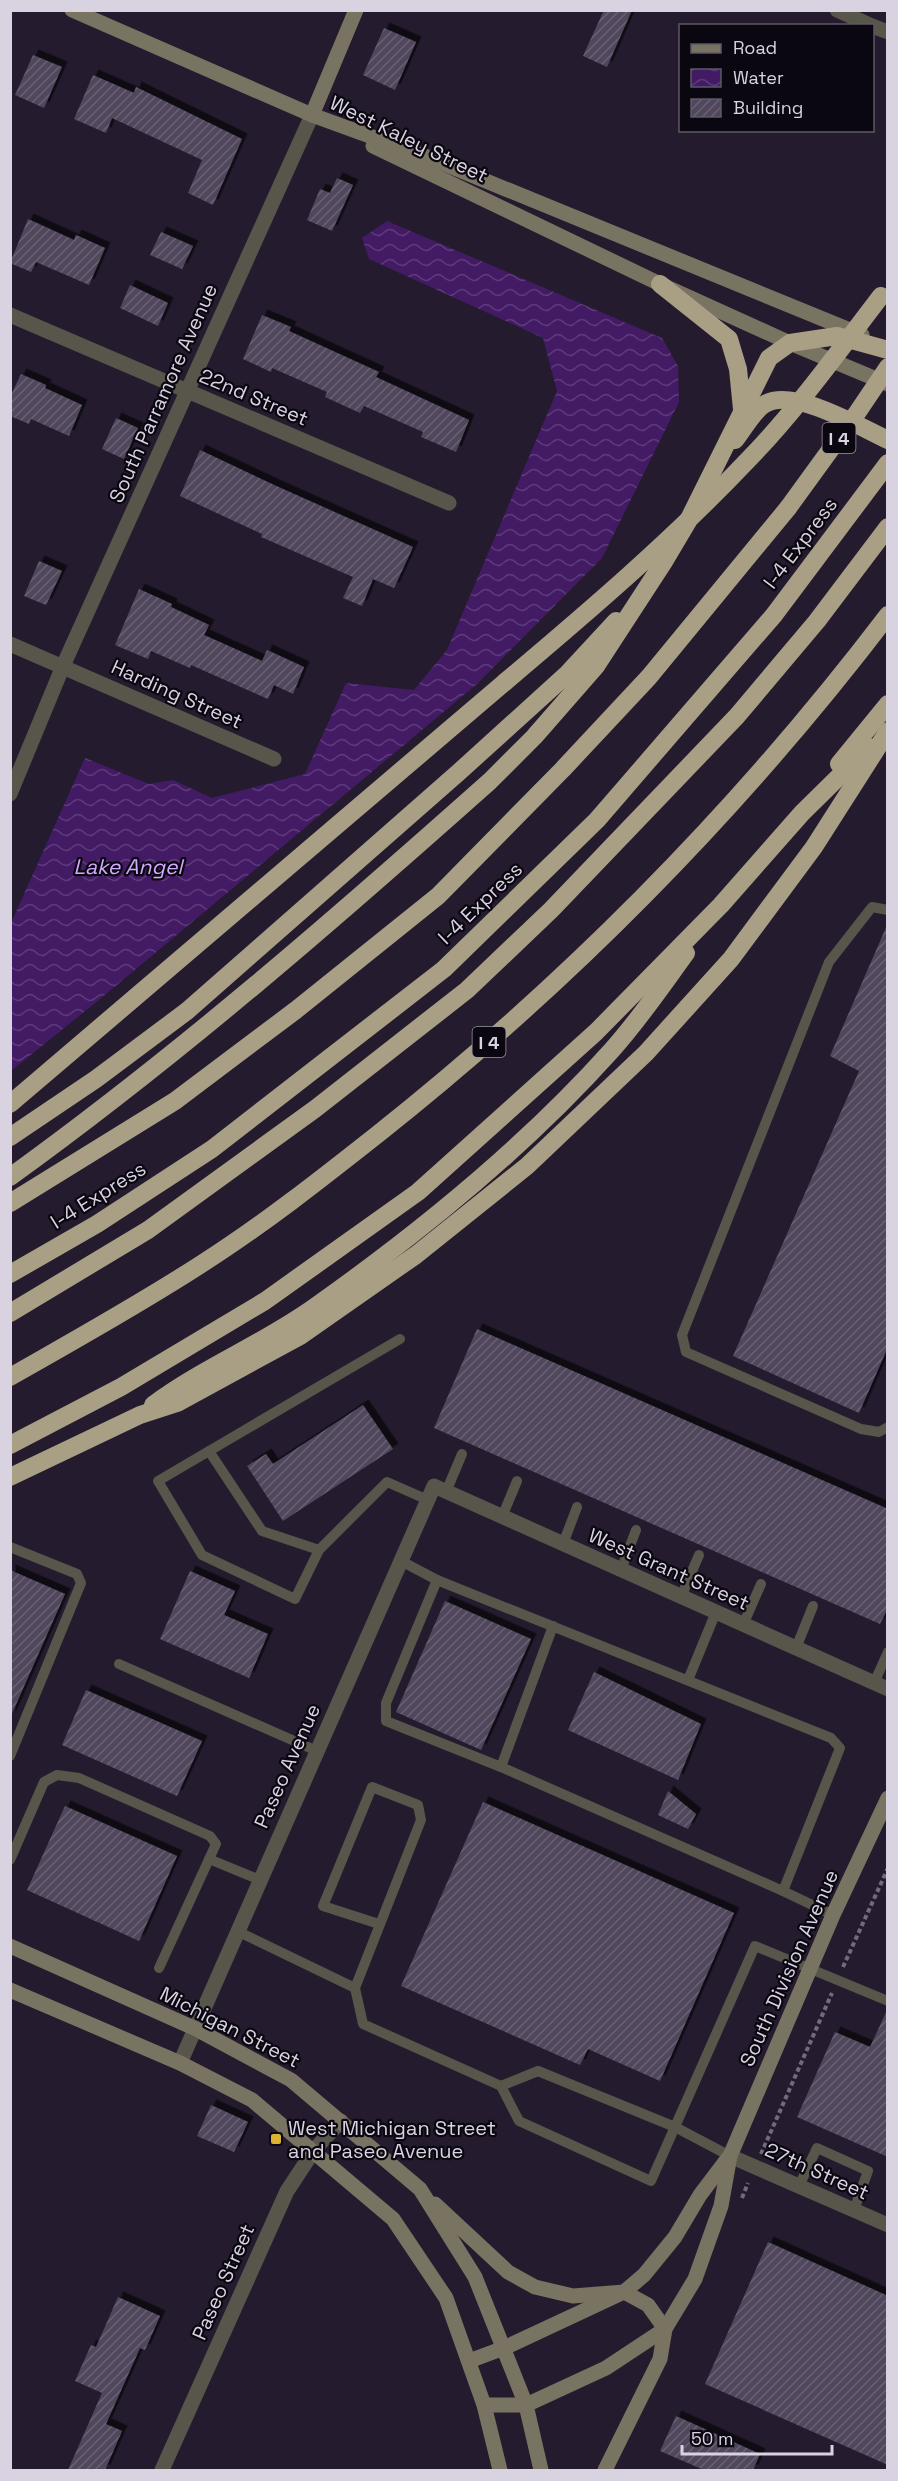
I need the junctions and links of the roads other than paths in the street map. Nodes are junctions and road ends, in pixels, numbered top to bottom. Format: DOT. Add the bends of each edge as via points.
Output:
graph roads {
  1 [pos="72,10"];
  2 [pos="356,10"];
  3 [pos="837,10"];
  4 [pos="868,24"];
  5 [pos="312,115"];
  6 [pos="660,284"];
  7 [pos="884,292"];
  8 [pos="10,315"];
  9 [pos="790,343"];
  10 [pos="888,345"];
  11 [pos="888,350"];
  12 [pos="888,368"];
  13 [pos="888,384"];
  14 [pos="187,391"];
  15 [pos="742,409"];
  16 [pos="888,440"];
  17 [pos="888,463"];
  18 [pos="714,466"];
  19 [pos="449,503"];
  20 [pos="883,533"];
  21 [pos="652,582"];
  22 [pos="888,615"];
  23 [pos="10,644"];
  24 [pos="63,666"];
  25 [pos="888,705"];
  26 [pos="888,729"];
  27 [pos="274,759"];
  28 [pos="10,794"];
  29 [pos="802,813"];
  30 [pos="721,905"];
  31 [pos="888,910"];
  32 [pos="10,1104"];
  33 [pos="10,1137"];
  34 [pos="10,1177"];
  35 [pos="10,1203"];
  36 [pos="10,1274"];
  37 [pos="10,1313"];
  38 [pos="400,1339"];
  39 [pos="10,1377"];
  40 [pos="140,1415"];
  41 [pos="888,1427"];
  42 [pos="10,1445"];
  43 [pos="209,1451"];
  44 [pos="462,1455"];
  45 [pos="10,1477"];
  46 [pos="517,1481"];
  47 [pos="436,1493"];
  48 [pos="578,1508"];
  49 [pos="502,1517"];
  50 [pos="636,1530"];
  51 [pos="563,1544"];
  52 [pos="10,1547"];
  53 [pos="319,1550"];
  54 [pos="699,1555"];
  55 [pos="401,1561"];
  56 [pos="621,1570"];
  57 [pos="437,1580"];
  58 [pos="761,1584"];
  59 [pos="681,1597"];
  60 [pos="813,1606"];
  61 [pos="716,1612"];
  62 [pos="743,1625"];
  63 [pos="553,1626"];
  64 [pos="796,1648"];
  65 [pos="888,1652"];
  66 [pos="119,1664"];
  67 [pos="688,1680"];
  68 [pos="881,1686"];
  69 [pos="317,1751"];
  70 [pos="10,1756"];
  71 [pos="501,1767"];
  72 [pos="888,1797"];
  73 [pos="884,1817"];
  74 [pos="209,1859"];
  75 [pos="10,1860"];
  76 [pos="260,1880"];
  77 [pos="783,1891"];
  78 [pos="833,1915"];
  79 [pos="379,1924"];
  80 [pos="237,1931"];
  81 [pos="10,1946"];
  82 [pos="159,1968"];
  83 [pos="810,1969"];
  84 [pos="355,1988"];
  85 [pos="10,1990"];
  86 [pos="888,2001"];
  87 [pos="194,2028"];
  88 [pos="180,2063"];
  89 [pos="501,2086"];
  90 [pos="341,2121"];
  91 [pos="675,2127"];
  92 [pos="314,2150"];
  93 [pos="730,2156"];
  94 [pos="799,2186"];
  95 [pos="420,2189"];
  96 [pos="854,2210"];
  97 [pos="888,2225"];
  98 [pos="624,2292"];
  99 [pos="665,2329"];
  100 [pos="504,2348"];
  101 [pos="469,2361"];
  102 [pos="484,2405"];
  103 [pos="526,2405"];
  104 [pos="165,2464"];
  105 [pos="500,2470"];
  106 [pos="541,2470"];
  107 [pos="605,2470"];
  1 -- 5 [label="street"];
  2 -- 5 [label="street, South Parramore Avenue"];
  3 -- 4 [label="street"];
  5 -- 6 [label="street, West Kaley Street"];
  5 -- 10 [label="street, West Kaley Street" via="430,158"];
  5 -- 14 [label="street, South Parramore Avenue"];
  6 -- 9 [label="street, West Kaley Street"];
  6 -- 15 [label="highway" via="729,339 738,369"];
  7 -- 32 [label="highway, bridge" via="808,391 747,461 613,591"];
  8 -- 14 [label="street, 22nd Street"];
  9 -- 11 [label="highway" via="837,336"];
  9 -- 13 [label="street, West Kaley Street"];
  9 -- 15 [label="highway" via="769,358"];
  12 -- 35 [label="highway, I 4, bridge" via="788,508 649,676 438,896 175,1101"];
  14 -- 19 [label="street, 22nd Street"];
  14 -- 24 [label="street, South Parramore Avenue"];
  15 -- 18 [label="highway"];
  16 -- 18 [label="highway" via="813,406 772,400 762,405"];
  17 -- 36 [label="highway, I-4 Express" via="734,663 597,820 444,969 212,1149 97,1224"];
  18 -- 21 [label="highway" via="687,523"];
  20 -- 37 [label="highway" via="817,621 737,716 551,910 466,990 315,1109 157,1223"];
  21 -- 33 [label="highway" via="566,675 187,1011"];
  21 -- 34 [label="highway" via="596,666 490,781 197,1035"];
  22 -- 39 [label="highway, I 4" via="786,743 706,830 477,1053 305,1192 205,1262"];
  23 -- 24 [label="street, Harding Street"];
  24 -- 27 [label="street, Harding Street"];
  24 -- 28 [label="street, South Parramore Avenue"];
  25 -- 29 [label="highway"];
  26 -- 29 [label="highway"];
  26 -- 40 [label="highway" via="813,847 730,959 646,1053 527,1166 416,1255 300,1336 177,1403"];
  29 -- 30 [label="highway"];
  30 -- 40 [label="highway" via="636,1022 506,1157 316,1307 168,1393"];
  30 -- 42 [label="highway" via="596,1032 418,1192 265,1300 120,1386"];
  31 -- 41 [label="lane" via="872,907 830,963 682,1335 686,1352 861,1429 879,1432"];
  38 -- 43 [label="lane"];
  40 -- 45 [label="highway"];
  43 -- 53 [label="lane" via="262,1531"];
  43 -- 53 [label="lane" via="158,1481 202,1555 295,1599"];
  44 -- 47 [label="lane"];
  46 -- 49 [label="lane"];
  47 -- 49 [label="street, West Grant Street"];
  47 -- 53 [label="lane" via="387,1482"];
  47 -- 55 [label="street, Paseo Avenue"];
  48 -- 51 [label="lane"];
  49 -- 51 [label="street, West Grant Street"];
  50 -- 56 [label="lane"];
  51 -- 56 [label="street, West Grant Street"];
  52 -- 70 [label="lane" via="77,1574 81,1583"];
  54 -- 59 [label="lane"];
  55 -- 57 [label="lane"];
  55 -- 69 [label="street, Paseo Avenue"];
  56 -- 59 [label="street, West Grant Street"];
  57 -- 63 [label="lane"];
  57 -- 71 [label="lane" via="386,1703 386,1721"];
  58 -- 62 [label="lane"];
  59 -- 61 [label="street, West Grant Street"];
  60 -- 64 [label="lane"];
  61 -- 62 [label="street, West Grant Street"];
  61 -- 67 [label="lane"];
  62 -- 64 [label="street, West Grant Street"];
  63 -- 67 [label="lane"];
  63 -- 71 [label="lane"];
  64 -- 68 [label="street, West Grant Street"];
  65 -- 68 [label="lane"];
  66 -- 69 [label="lane"];
  67 -- 77 [label="lane" via="831,1738 840,1748"];
  69 -- 76 [label="street, Paseo Avenue"];
  71 -- 77 [label="lane"];
  72 -- 73 [label="street, South Division Avenue"];
  73 -- 78 [label="street, South Division Avenue"];
  74 -- 75 [label="lane" via="216,1844 210,1836 78,1778 57,1775 44,1782"];
  74 -- 76 [label="lane"];
  74 -- 82 [label="lane"];
  76 -- 80 [label="street, Paseo Avenue"];
  77 -- 78 [label="lane"];
  78 -- 83 [label="street, South Division Avenue"];
  79 -- 79 [label="lane" via="421,1820 418,1805 372,1787 323,1906"];
  79 -- 84 [label="lane"];
  80 -- 84 [label="lane"];
  80 -- 87 [label="street, Paseo Avenue"];
  81 -- 87 [label="street, Michigan Street"];
  83 -- 86 [label="lane"];
  83 -- 91 [label="lane" via="756,1946"];
  83 -- 93 [label="street, South Division Avenue"];
  84 -- 89 [label="lane" via="363,2024"];
  85 -- 88 [label="street"];
  87 -- 88 [label="street, Paseo Avenue"];
  87 -- 90 [label="street, Michigan Street" via="291,2080"];
  88 -- 92 [label="street" via="252,2100"];
  89 -- 91 [label="lane" via="538,2071"];
  89 -- 91 [label="lane" via="519,2121 651,2181"];
  90 -- 92 [label="street, Paseo Street"];
  90 -- 95 [label="street, Michigan Street"];
  91 -- 93 [label="lane"];
  92 -- 101 [label="street" via="393,2218 446,2298"];
  92 -- 104 [label="street, Paseo Street" via="287,2191"];
  93 -- 94 [label="street, 27th Street"];
  93 -- 98 [label="street, South Division Avenue" via="675,2237 644,2275"];
  93 -- 99 [label="street, South Division Avenue" via="721,2206 695,2279"];
  94 -- 96 [label="street, 27th Street"];
  94 -- 96 [label="lane" via="817,2148 868,2171"];
  95 -- 98 [label="street" via="508,2272 535,2288 573,2296"];
  95 -- 100 [label="street, Michigan Street" via="475,2277"];
  96 -- 97 [label="street, 27th Street"];
  98 -- 99 [label="street" via="648,2305"];
  98 -- 100 [label="street, South Division Avenue"];
  99 -- 103 [label="street, South Division Avenue" via="606,2368"];
  99 -- 107 [label="street" via="660,2359"];
  100 -- 101 [label="street, South Division Avenue"];
  100 -- 103 [label="street, Michigan Street"];
  101 -- 102 [label="street"];
  102 -- 103 [label="street, South Division Avenue"];
  102 -- 105 [label="street"];
  103 -- 106 [label="street, Michigan Street"];
}
